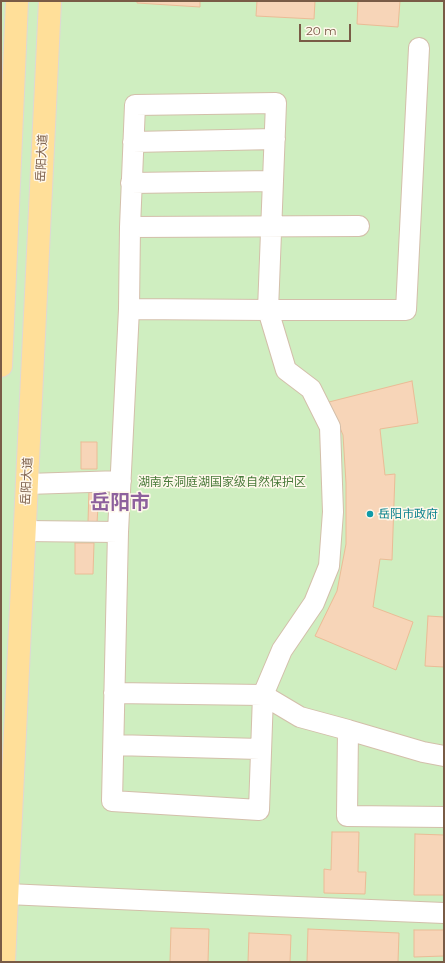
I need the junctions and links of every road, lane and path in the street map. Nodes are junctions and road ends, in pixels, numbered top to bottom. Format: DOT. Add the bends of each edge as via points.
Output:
graph roads {
  1 [pos="17,1"];
  2 [pos="50,1"];
  3 [pos="419,48"];
  4 [pos="7,100"];
  5 [pos="45,100"];
  6 [pos="275,139"];
  7 [pos="133,142"];
  8 [pos="273,181"];
  9 [pos="131,183"];
  10 [pos="359,226"];
  11 [pos="130,227"];
  12 [pos="271,227"];
  13 [pos="129,309"];
  14 [pos="268,310"];
  15 [pos="1,366"];
  16 [pos="121,481"];
  17 [pos="27,484"];
  18 [pos="24,531"];
  19 [pos="118,532"];
  20 [pos="114,693"];
  21 [pos="263,695"];
  22 [pos="348,730"];
  23 [pos="114,745"];
  24 [pos="260,749"];
  25 [pos="444,756"];
  26 [pos="444,818"];
  27 [pos="7,894"];
  28 [pos="444,913"];
  29 [pos="4,962"];
  1 -- 4 [label="main road"];
  2 -- 5 [label="main road, 岳阳大道"];
  3 -- 14 [label="street" via="406,310"];
  4 -- 5 [label="main road"];
  4 -- 15 [label="main road"];
  5 -- 17 [label="main road, 岳阳大道"];
  6 -- 7 [label="street"];
  6 -- 7 [label="street" via="276,103 134,105"];
  6 -- 8 [label="street"];
  7 -- 9 [label="street"];
  8 -- 9 [label="street"];
  8 -- 12 [label="street"];
  9 -- 11 [label="street"];
  10 -- 12 [label="street"];
  11 -- 12 [label="street"];
  11 -- 13 [label="street"];
  12 -- 14 [label="street"];
  13 -- 14 [label="street"];
  13 -- 16 [label="street"];
  14 -- 21 [label="street" via="286,370 311,389 330,428 333,512 329,566 314,603 282,650"];
  16 -- 17 [label="street"];
  16 -- 19 [label="street"];
  17 -- 18 [label="main road, 岳阳大道"];
  18 -- 19 [label="street"];
  18 -- 27 [label="main road, 岳阳大道"];
  19 -- 20 [label="street"];
  20 -- 21 [label="street"];
  20 -- 23 [label="street"];
  21 -- 22 [label="street" via="300,717"];
  21 -- 24 [label="street"];
  22 -- 25 [label="street"];
  22 -- 26 [label="street" via="347,816"];
  23 -- 24 [label="street"];
  23 -- 24 [label="street" via="112,801 259,810"];
  27 -- 28 [label="street"];
  27 -- 29 [label="main road, 岳阳大道"];
}
